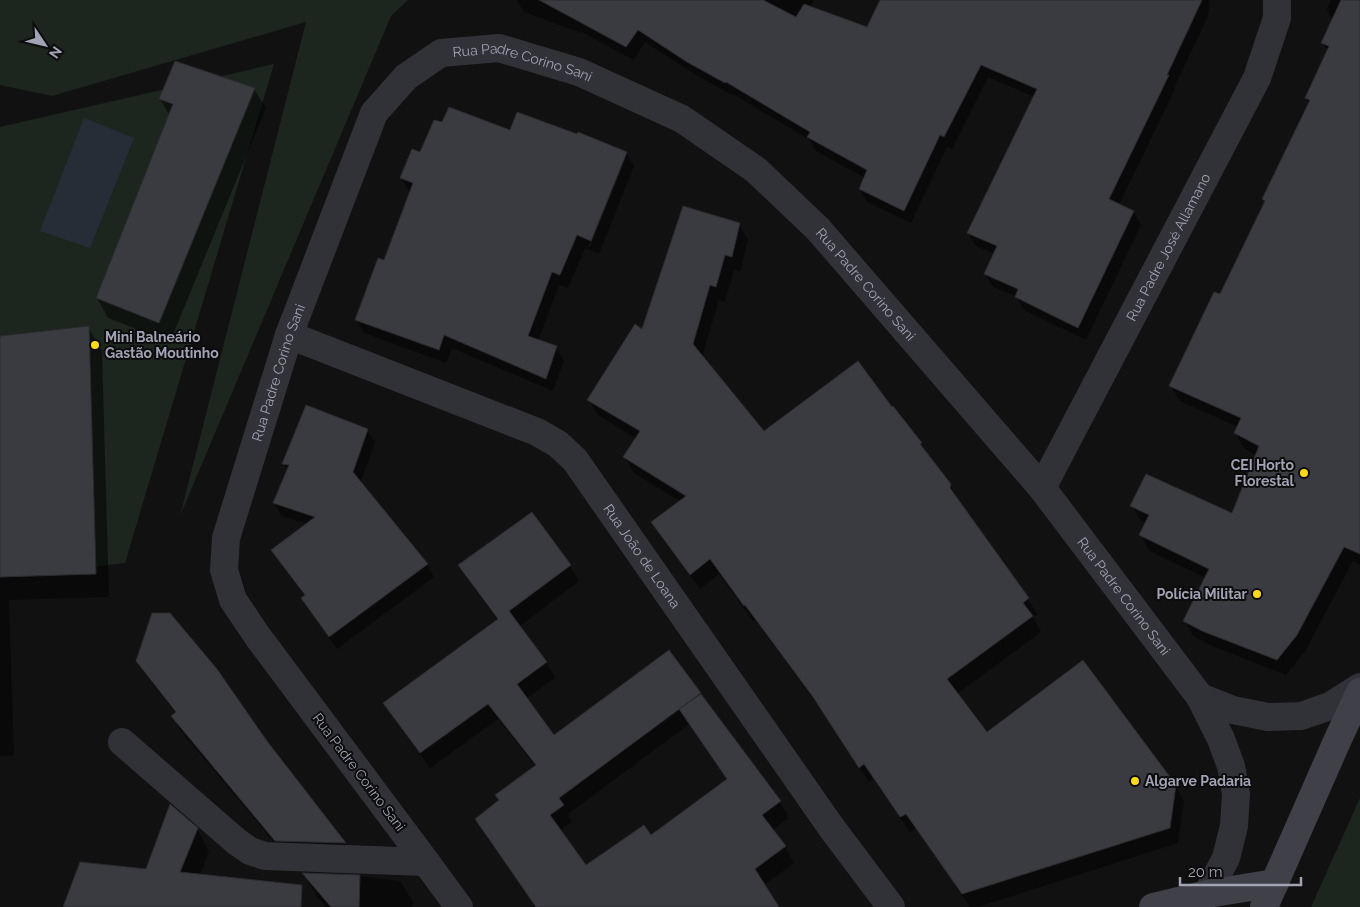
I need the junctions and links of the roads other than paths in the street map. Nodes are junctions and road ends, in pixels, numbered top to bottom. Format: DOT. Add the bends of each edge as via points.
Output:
graph roads {
  1 [pos="1277,0"];
  2 [pos="289,335"];
  3 [pos="1042,488"];
  4 [pos="1360,687"];
  5 [pos="1360,692"];
  6 [pos="1200,697"];
  7 [pos="122,742"];
  8 [pos="426,862"];
  9 [pos="1207,894"];
  10 [pos="1270,895"];
  11 [pos="458,907"];
  12 [pos="892,907"];
  13 [pos="1153,907"];
  1 -- 3 [label="street, Rua Padre José Allamano" via="1276,18 1257,78"];
  2 -- 3 [label="street, Rua Padre Corino Sani" via="374,114 406,77 441,54 499,48 579,72 682,119 756,170 818,228"];
  2 -- 8 [label="street, Rua Padre Corino Sani" via="226,538 224,570 233,600 258,638"];
  2 -- 12 [label="street, Rua João de Loana" via="537,432 558,444 574,460 831,827"];
  3 -- 6 [label="street, Rua Padre Corino Sani"];
  4 -- 6 [label="street" via="1330,706 1301,716 1268,717 1233,710"];
  5 -- 10 [label="main road"];
  6 -- 9 [label="street, Rua Padre Corino Sani" via="1221,739 1231,766 1236,794 1234,826 1226,858"];
  7 -- 8 [label="street" via="250,851 265,856"];
  8 -- 11 [label="street, Rua Padre Corino Sani"];
  9 -- 10 [label="main road"];
  9 -- 13 [label="main road"];
}
